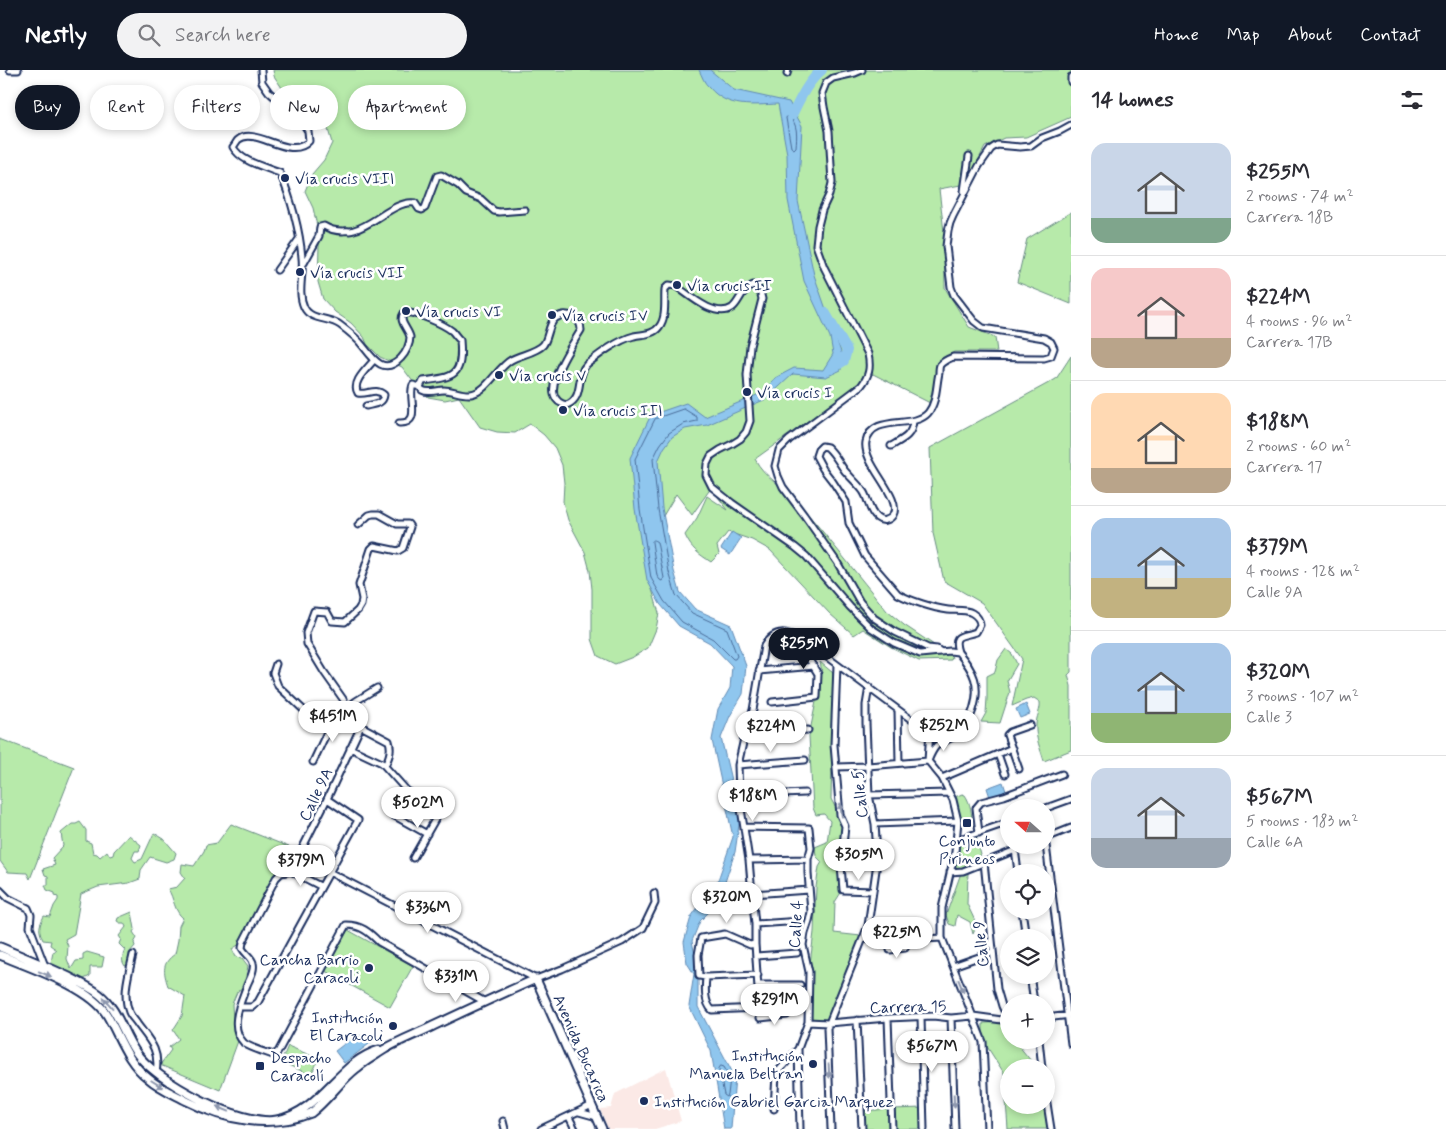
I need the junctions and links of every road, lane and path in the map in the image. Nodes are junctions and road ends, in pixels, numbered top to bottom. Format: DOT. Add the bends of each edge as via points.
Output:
graph roads {
  1 [pos="10,70"];
  2 [pos="18,70"];
  3 [pos="262,70"];
  4 [pos="862,70"];
  5 [pos="1071,77"];
  6 [pos="1071,82"];
  7 [pos="1071,125"];
  8 [pos="969,156"];
  9 [pos="964,194"];
  10 [pos="525,210"];
  11 [pos="300,238"];
  12 [pos="302,266"];
  13 [pos="277,270"];
  14 [pos="374,360"];
  15 [pos="420,387"];
  16 [pos="366,406"];
  17 [pos="913,421"];
  18 [pos="398,423"];
  19 [pos="891,446"];
  20 [pos="358,525"];
  21 [pos="811,644"];
  22 [pos="940,652"];
  23 [pos="958,652"];
  24 [pos="276,664"];
  25 [pos="837,665"];
  26 [pos="814,666"];
  27 [pos="759,670"];
  28 [pos="868,687"];
  29 [pos="377,688"];
  30 [pos="772,702"];
  31 [pos="347,708"];
  32 [pos="898,710"];
  33 [pos="335,715"];
  34 [pos="346,718"];
  35 [pos="1030,725"];
  36 [pos="361,726"];
  37 [pos="808,730"];
  38 [pos="930,730"];
  39 [pos="745,734"];
  40 [pos="953,737"];
  41 [pos="350,748"];
  42 [pos="1012,748"];
  43 [pos="998,754"];
  44 [pos="805,760"];
  45 [pos="928,761"];
  46 [pos="313,762"];
  47 [pos="898,763"];
  48 [pos="738,765"];
  49 [pos="385,766"];
  50 [pos="868,766"];
  51 [pos="837,767"];
  52 [pos="1019,769"];
  53 [pos="1005,774"];
  54 [pos="1062,774"];
  55 [pos="942,778"];
  56 [pos="805,793"];
  57 [pos="949,793"];
  58 [pos="869,795"];
  59 [pos="739,796"];
  60 [pos="327,799"];
  61 [pos="1071,799"];
  62 [pos="1055,805"];
  63 [pos="393,815"];
  64 [pos="958,822"];
  65 [pos="875,824"];
  66 [pos="1000,825"];
  67 [pos="744,827"];
  68 [pos="1071,828"];
  69 [pos="979,833"];
  70 [pos="427,834"];
  71 [pos="1055,834"];
  72 [pos="957,840"];
  73 [pos="1005,854"];
  74 [pos="1047,854"];
  75 [pos="413,858"];
  76 [pos="808,859"];
  77 [pos="749,860"];
  78 [pos="984,862"];
  79 [pos="975,865"];
  80 [pos="329,872"];
  81 [pos="950,872"];
  82 [pos="296,874"];
  83 [pos="985,875"];
  84 [pos="320,886"];
  85 [pos="0,890"];
  86 [pos="809,890"];
  87 [pos="873,891"];
  88 [pos="654,893"];
  89 [pos="752,894"];
  90 [pos="802,920"];
  91 [pos="755,924"];
  92 [pos="863,938"];
  93 [pos="942,938"];
  94 [pos="888,939"];
  95 [pos="905,940"];
  96 [pos="755,944"];
  97 [pos="0,947"];
  98 [pos="993,952"];
  99 [pos="797,954"];
  100 [pos="0,955"];
  101 [pos="133,955"];
  102 [pos="756,956"];
  103 [pos="45,966"];
  104 [pos="953,966"];
  105 [pos="758,975"];
  106 [pos="706,977"];
  107 [pos="536,979"];
  108 [pos="800,985"];
  109 [pos="758,986"];
  110 [pos="1000,998"];
  111 [pos="485,1002"];
  112 [pos="238,1008"];
  113 [pos="759,1008"];
  114 [pos="787,1015"];
  115 [pos="1069,1015"];
  116 [pos="973,1016"];
  117 [pos="1055,1017"];
  118 [pos="888,1018"];
  119 [pos="921,1018"];
  120 [pos="951,1018"];
  121 [pos="857,1020"];
  122 [pos="1000,1020"];
  123 [pos="808,1022"];
  124 [pos="828,1022"];
  125 [pos="1071,1044"];
  126 [pos="386,1048"];
  127 [pos="798,1049"];
  128 [pos="156,1074"];
  129 [pos="592,1105"];
  130 [pos="774,1109"];
  131 [pos="579,1112"];
  132 [pos="1048,1114"];
  133 [pos="597,1116"];
  134 [pos="569,1117"];
  135 [pos="503,1121"];
  136 [pos="505,1129"];
  137 [pos="541,1129"];
  138 [pos="575,1129"];
  139 [pos="602,1129"];
  140 [pos="800,1129"];
  141 [pos="832,1129"];
  142 [pos="862,1129"];
  143 [pos="892,1129"];
  144 [pos="924,1129"];
  145 [pos="955,1129"];
  146 [pos="987,1129"];
  147 [pos="1050,1129"];
  1 -- 2 [label="street"];
  3 -- 11 [label="street" via="262,82 303,123 309,141 298,148 248,136 238,139 233,147 246,159 280,173"];
  4 -- 22 [label="street" via="833,78 826,83 822,93 829,131 832,183 822,210 816,245 868,354 869,372 861,386 779,450 775,466 783,487 874,618"];
  5 -- 6 [label="street"];
  7 -- 9 [label="street" via="1031,146 997,145 979,166"];
  8 -- 9 [label="street"];
  9 -- 17 [label="street" via="953,216 946,246 954,294 983,328 1044,338 1051,342 1054,352 1044,358 947,359 940,365 936,394 929,412"];
  10 -- 12 [label="street" via="494,211 477,196 466,193 441,175 437,176 422,210 415,203 408,202 352,231 320,227 319,236"];
  11 -- 12 [label="street"];
  11 -- 13 [label="street"];
  12 -- 14 [label="street" via="304,309 313,316 338,323 362,344"];
  14 -- 15 [label="street" via="382,365 394,364 403,357 410,337 402,322 404,313 441,325 460,340 457,370 451,377 423,381"];
  14 -- 16 [label="street" via="355,389 362,394 381,392 383,400"];
  15 -- 18 [label="street" via="413,385 411,388 410,421"];
  15 -- 22 [label="street" via="427,393 446,390 476,392 505,364 543,345 553,320 558,316 570,316 581,324 581,330 557,372 554,390 559,402 567,405 576,398 580,374 587,364 623,340 655,332 661,326 665,289 669,285 676,286 712,310 723,311 733,308 747,288 757,287 762,299 750,346 747,376 750,421 740,438 711,456 706,464 706,475 712,486 732,503 806,556 872,628 894,643 920,654"];
  17 -- 19 [label="street" via="908,435"];
  17 -- 23 [label="street" via="884,425 867,438 868,454 895,505 893,515 886,521 873,515 863,490 827,446 822,446 816,456 846,502 849,522 865,556 898,594 937,608 968,611 978,618 980,626 976,632 956,640"];
  20 -- 31 [label="street" via="369,514 379,514 410,527 403,548 398,551 374,546 371,550 359,585 362,599 358,610 345,622 332,621 327,612 314,611 307,644"];
  21 -- 25 [label="street"];
  21 -- 26 [label="street" via="809,657"];
  21 -- 27 [label="street" via="789,633 775,633 764,646"];
  22 -- 23 [label="street"];
  23 -- 40 [label="street" via="973,674 976,693 970,719"];
  24 -- 33 [label="street" via="273,673 278,686 310,716"];
  25 -- 28 [label="street"];
  25 -- 51 [label="street" via="834,746"];
  26 -- 27 [label="street"];
  26 -- 30 [label="street" via="818,674 817,697"];
  27 -- 39 [label="street" via="753,710"];
  28 -- 32 [label="street"];
  28 -- 50 [label="street, Calle 5"];
  29 -- 31 [label="street"];
  31 -- 34 [label="street"];
  32 -- 38 [label="street"];
  32 -- 47 [label="street"];
  33 -- 34 [label="street"];
  33 -- 46 [label="street"];
  34 -- 36 [label="street"];
  35 -- 42 [label="street" via="1008,733"];
  36 -- 41 [label="street, Calle 9A"];
  36 -- 49 [label="street" via="389,740 390,755"];
  37 -- 39 [label="street"];
  38 -- 40 [label="street"];
  38 -- 45 [label="street"];
  39 -- 48 [label="street"];
  40 -- 45 [label="street" via="938,743"];
  41 -- 49 [label="street"];
  41 -- 60 [label="street, Calle 9A"];
  42 -- 43 [label="street"];
  42 -- 52 [label="street"];
  43 -- 53 [label="street"];
  43 -- 55 [label="street"];
  44 -- 48 [label="street"];
  45 -- 47 [label="street"];
  45 -- 55 [label="street"];
  47 -- 50 [label="street"];
  48 -- 59 [label="street"];
  49 -- 70 [label="street" via="407,791 441,809"];
  50 -- 51 [label="street"];
  50 -- 58 [label="street, Calle 5"];
  87 -- 51 [label="street, one-way" via="843,890 841,866 845,826 840,815"];
  54 -- 69 [label="street" via="981,802 976,808"];
  55 -- 57 [label="street"];
  56 -- 59 [label="street"];
  57 -- 58 [label="street"];
  57 -- 64 [label="street"];
  58 -- 65 [label="street, Calle 5"];
  59 -- 67 [label="street"];
  60 -- 80 [label="street" via="358,820"];
  60 -- 82 [label="street, Calle 9A" via="297,859"];
  61 -- 62 [label="street"];
  63 -- 70 [label="street"];
  64 -- 65 [label="street"];
  64 -- 72 [label="street"];
  65 -- 87 [label="street, Calle 5" via="877,854"];
  66 -- 69 [label="street"];
  67 -- 76 [label="street, Calle 4" via="809,828 812,848"];
  67 -- 77 [label="street"];
  68 -- 71 [label="street"];
  69 -- 72 [label="street"];
  70 -- 75 [label="street"];
  72 -- 81 [label="street"];
  73 -- 78 [label="street"];
  74 -- 115 [label="street"];
  76 -- 77 [label="street"];
  76 -- 86 [label="street, Calle 4"];
  77 -- 89 [label="street"];
  78 -- 79 [label="street"];
  78 -- 83 [label="street, Calle 9"];
  79 -- 81 [label="street"];
  79 -- 83 [label="street"];
  80 -- 84 [label="street"];
  80 -- 107 [label="street"];
  81 -- 93 [label="street" via="942,908"];
  82 -- 84 [label="street"];
  82 -- 112 [label="street" via="291,871 281,873 276,878 244,942 242,948 254,963"];
  83 -- 98 [label="street, Calle 9"];
  84 -- 112 [label="street" via="258,1002 252,1007"];
  85 -- 103 [label="street" via="28,908 30,927"];
  86 -- 89 [label="street"];
  86 -- 123 [label="street, Calle 4" via="811,912 803,945 809,972"];
  87 -- 92 [label="street, Calle 5"];
  88 -- 107 [label="street" via="655,903 644,928 622,942"];
  89 -- 91 [label="street"];
  90 -- 91 [label="street"];
  91 -- 96 [label="street"];
  92 -- 94 [label="street"];
  92 -- 124 [label="street, Calle 5"];
  93 -- 95 [label="street"];
  93 -- 104 [label="street"];
  94 -- 95 [label="street" via="904,936"];
  94 -- 95 [label="street" via="890,950 905,948"];
  96 -- 102 [label="street"];
  96 -- 106 [label="street" via="750,945 725,934 701,938 699,976"];
  97 -- 103 [label="main road"];
  98 -- 104 [label="street"];
  98 -- 110 [label="street, Calle 9"];
  99 -- 102 [label="street"];
  100 -- 126 [label="main road, one-way" via="91,997 107,1014 125,1050 147,1078 209,1112 248,1126 272,1128 294,1124 330,1096 356,1068"];
  101 -- 128 [label="street" via="126,999 130,1013 154,1046"];
  102 -- 105 [label="street"];
  128 -- 103 [label="main road, one-way" via="135,1053 116,1012 100,995"];
  104 -- 116 [label="street, one-way"];
  105 -- 106 [label="street"];
  105 -- 109 [label="street"];
  106 -- 113 [label="street" via="705,994 712,1010"];
  107 -- 111 [label="main road"];
  107 -- 129 [label="main road, Avenida Bucarica"];
  108 -- 109 [label="street"];
  109 -- 113 [label="street"];
  111 -- 112 [label="street" via="379,942 366,930 346,925 278,1052 272,1055 245,1043 238,1033"];
  111 -- 126 [label="main road"];
  113 -- 114 [label="street" via="760,1018"];
  115 -- 117 [label="street"];
  115 -- 125 [label="street"];
  116 -- 120 [label="street, Carrera 15"];
  116 -- 122 [label="street, Carrera 15"];
  116 -- 146 [label="street" via="984,1050"];
  118 -- 119 [label="street, Carrera 15"];
  118 -- 121 [label="street, Carrera 15"];
  118 -- 143 [label="street"];
  119 -- 120 [label="street, Carrera 15"];
  119 -- 144 [label="street"];
  120 -- 145 [label="street, one-way"];
  121 -- 124 [label="street, Carrera 15"];
  121 -- 142 [label="street"];
  123 -- 124 [label="street, Carrera 15"];
  123 -- 127 [label="street, Calle 4"];
  124 -- 141 [label="street, Calle 5, one-way"];
  126 -- 128 [label="main road, one-way" via="369,1053 351,1064 304,1109 275,1120 255,1120 224,1110"];
  127 -- 130 [label="street" via="776,1074"];
  127 -- 140 [label="street"];
  129 -- 131 [label="street"];
  129 -- 133 [label="main road, Avenida Bucarica"];
  131 -- 133 [label="street"];
  131 -- 134 [label="street"];
  132 -- 147 [label="street"];
  133 -- 139 [label="main road, Avenida Bucarica"];
  134 -- 137 [label="street"];
  134 -- 138 [label="street"];
  135 -- 136 [label="street"];
}
